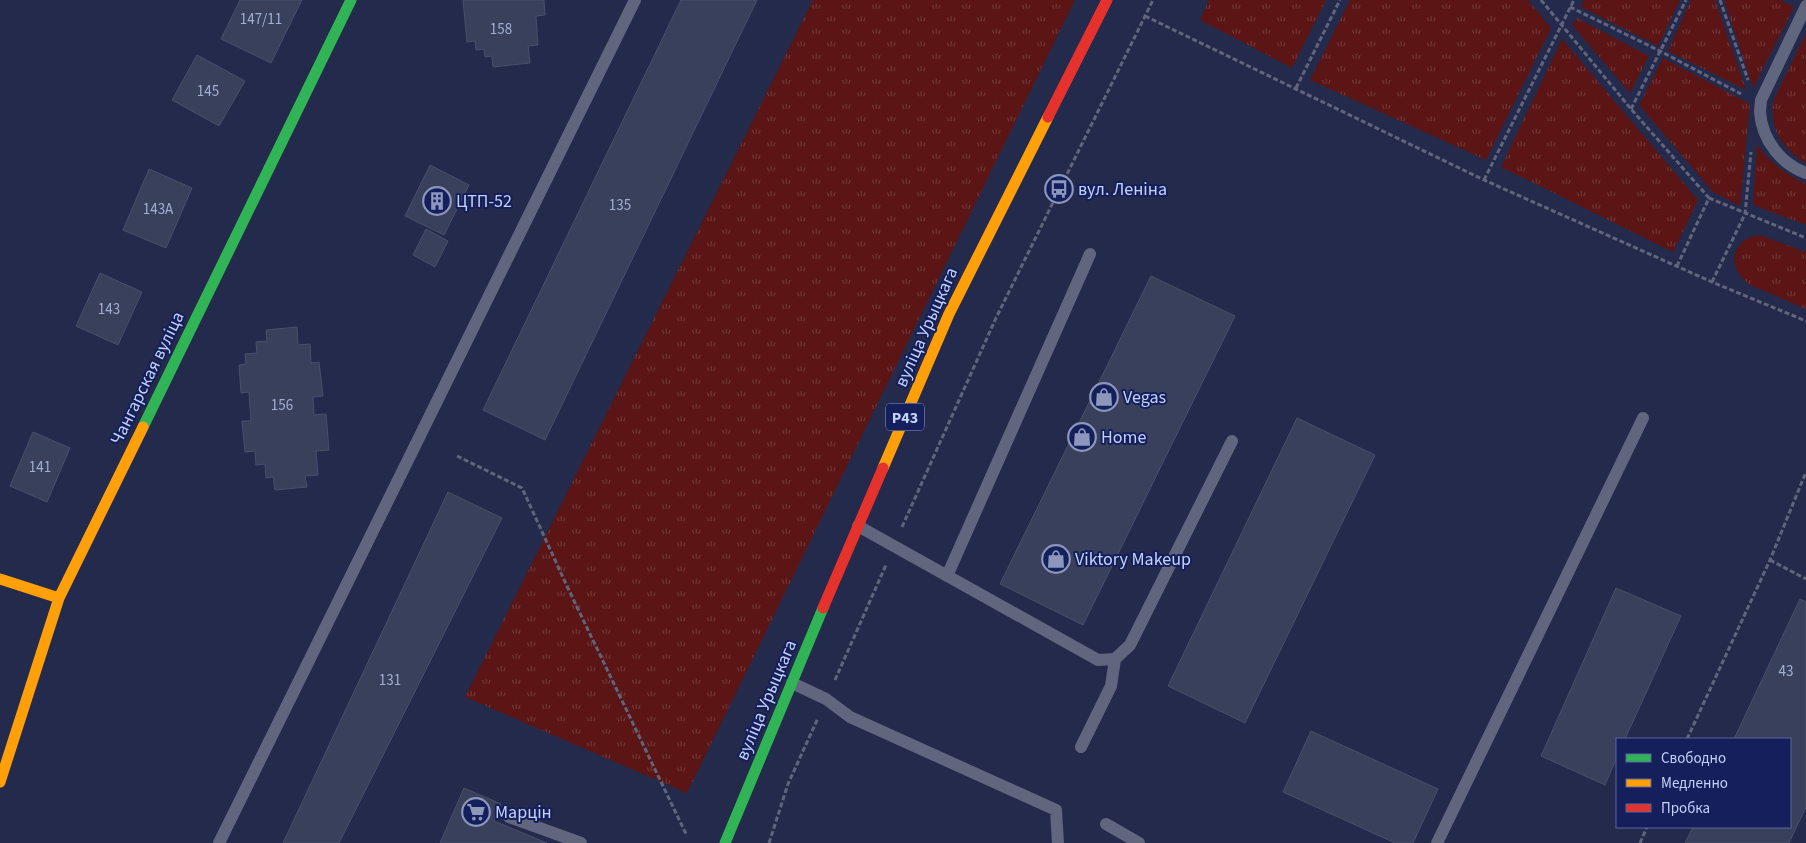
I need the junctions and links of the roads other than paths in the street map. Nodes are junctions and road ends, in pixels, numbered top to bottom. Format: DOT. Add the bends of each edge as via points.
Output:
graph roads {
  1 [pos="351,0"];
  2 [pos="635,0"];
  3 [pos="1107,0"];
  4 [pos="1806,6"];
  5 [pos="1806,174"];
  6 [pos="1090,254"];
  7 [pos="1643,418"];
  8 [pos="1232,441"];
  9 [pos="858,526"];
  10 [pos="947,576"];
  11 [pos="0,580"];
  12 [pos="59,598"];
  13 [pos="1115,659"];
  14 [pos="792,683"];
  15 [pos="1081,747"];
  16 [pos="0,782"];
  17 [pos="509,816"];
  18 [pos="1106,824"];
  19 [pos="219,843"];
  20 [pos="581,843"];
  21 [pos="725,843"];
  22 [pos="1058,843"];
  23 [pos="1139,843"];
  24 [pos="1437,843"];
  1 -- 12 [label="main road, Чангарская вуліца"];
  2 -- 19 [label="lane"];
  3 -- 9 [label="main road, вуліца Урыцкага / Р43" via="950,314"];
  4 -- 5 [label="lane" via="1758,103 1763,128 1777,154"];
  6 -- 10 [label="lane"];
  7 -- 24 [label="lane"];
  8 -- 13 [label="lane" via="1130,645"];
  9 -- 10 [label="lane"];
  9 -- 14 [label="main road, вуліца Урыцкага / Р43"];
  10 -- 13 [label="lane" via="1098,660"];
  11 -- 12 [label="main road"];
  12 -- 16 [label="main road, Чангарская вуліца"];
  13 -- 15 [label="lane" via="1111,686"];
  14 -- 21 [label="main road, вуліца Урыцкага / Р43"];
  14 -- 22 [label="lane" via="826,699 850,717 1056,810"];
  17 -- 20 [label="lane"];
  18 -- 23 [label="lane"];
}
